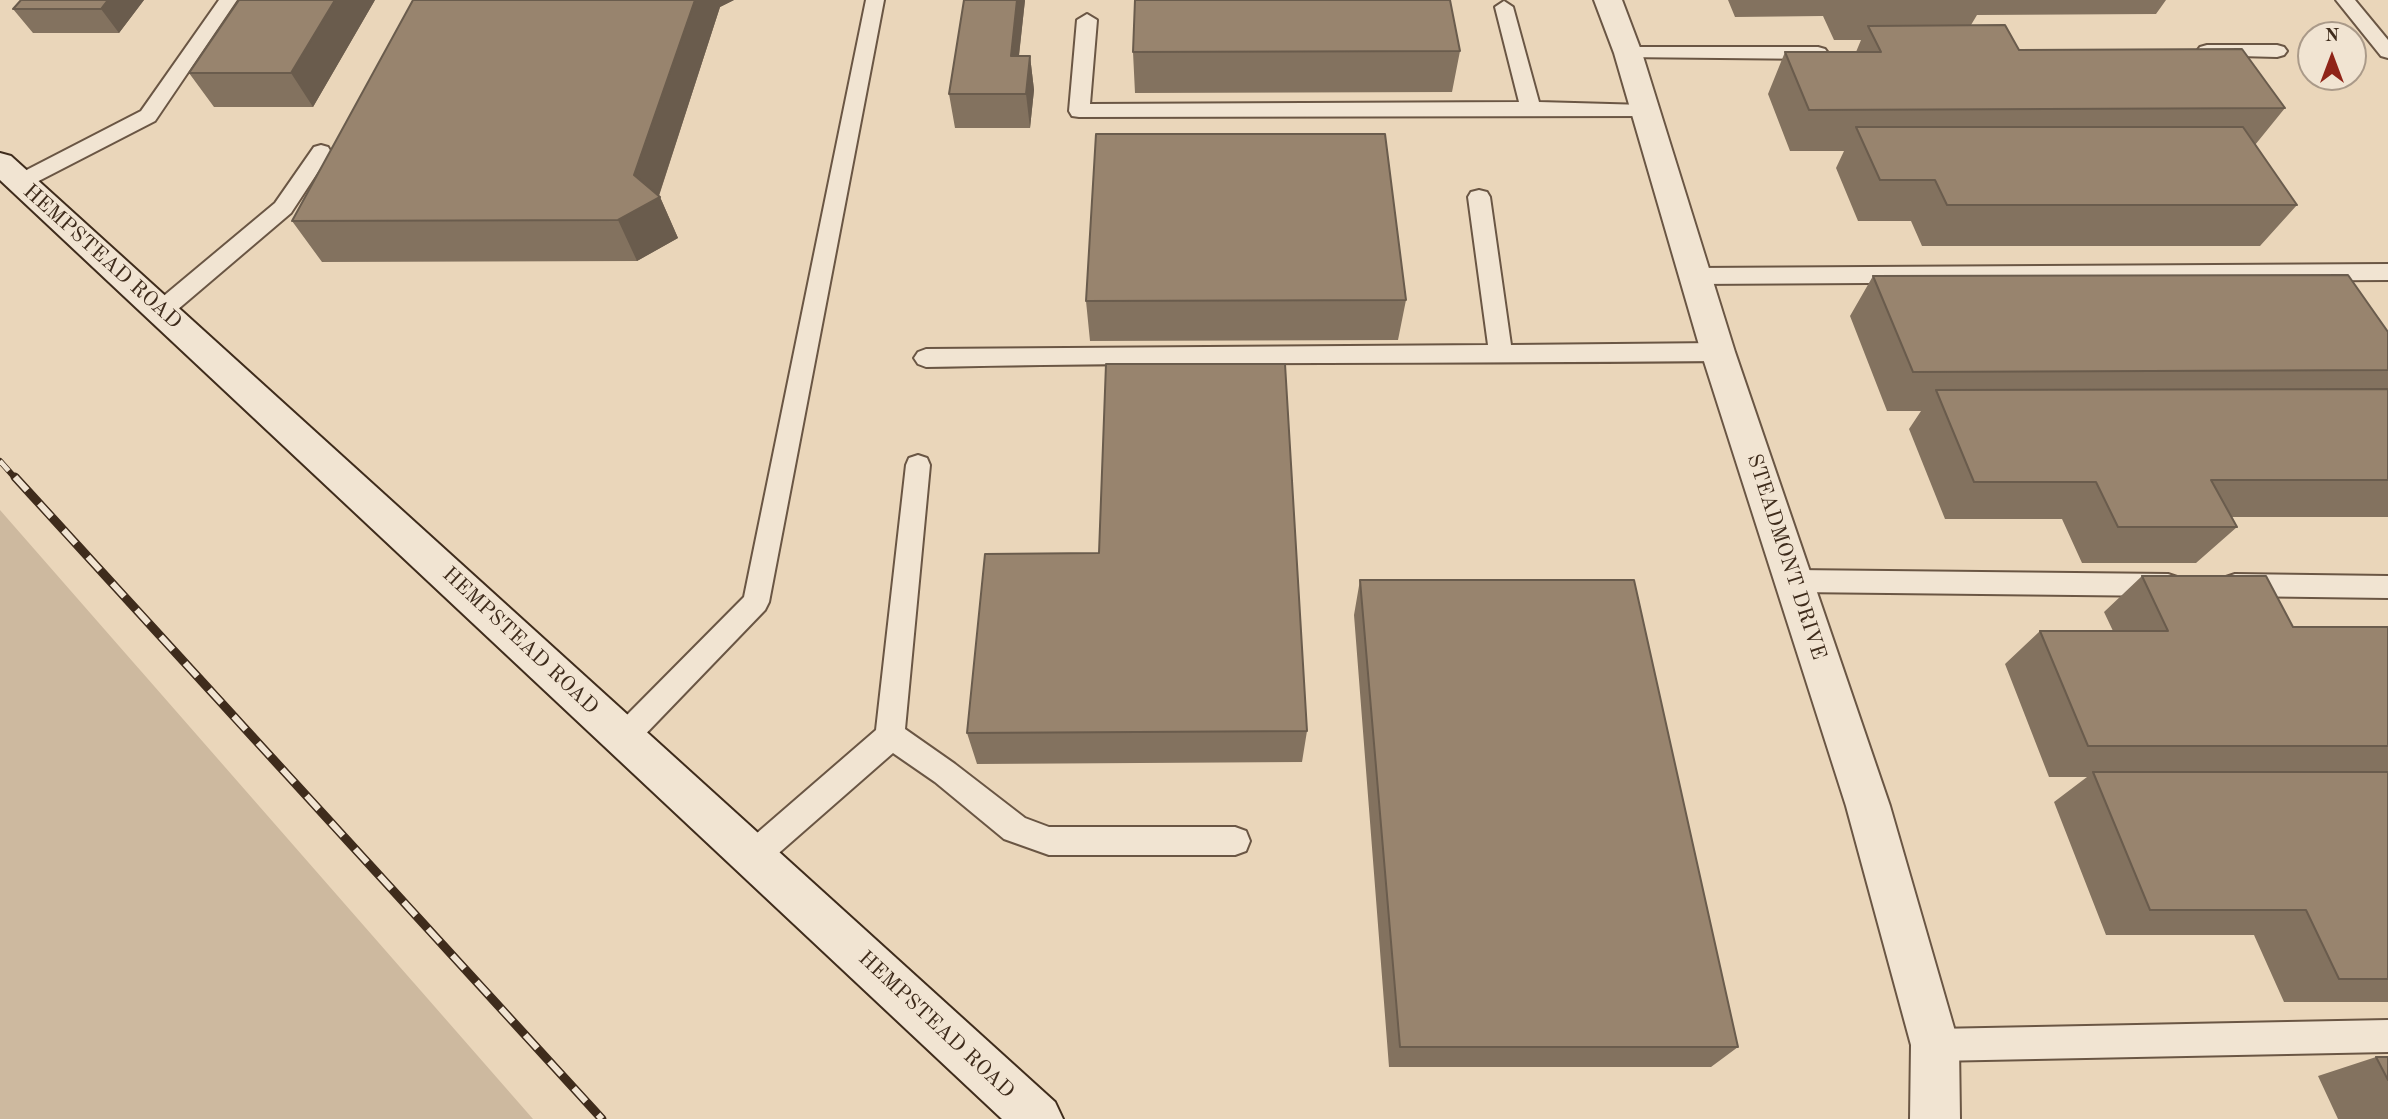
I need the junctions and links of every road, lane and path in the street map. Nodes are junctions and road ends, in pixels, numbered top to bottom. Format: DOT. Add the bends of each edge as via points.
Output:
graph roads {
  1 [pos="228,0"];
  2 [pos="875,0"];
  3 [pos="1608,0"];
  4 [pos="2345,0"];
  5 [pos="1504,7"];
  6 [pos="1087,20"];
  7 [pos="2194,51"];
  8 [pos="2277,51"];
  9 [pos="1835,52"];
  10 [pos="2388,52"];
  11 [pos="1628,53"];
  12 [pos="1531,109"];
  13 [pos="1645,111"];
  14 [pos="321,152"];
  15 [pos="10,173"];
  16 [pos="1479,197"];
  17 [pos="2388,272"];
  18 [pos="1695,276"];
  19 [pos="162,310"];
  20 [pos="1718,352"];
  21 [pos="1501,356"];
  22 [pos="926,358"];
  23 [pos="918,465"];
  24 [pos="1796,581"];
  25 [pos="2388,587"];
  26 [pos="890,735"];
  27 [pos="624,737"];
  28 [pos="1235,841"];
  29 [pos="753,856"];
  30 [pos="2388,1036"];
  31 [pos="1936,1045"];
  32 [pos="1038,1119"];
  33 [pos="1935,1119"];
  1 -- 15 [label="lane" via="148,116"];
  2 -- 27 [label="lane" via="756,602"];
  3 -- 11 [label="main road, STEADMONT DRIVE"];
  4 -- 10 [label="lane"];
  5 -- 12 [label="lane"];
  6 -- 12 [label="lane" via="1079,111"];
  7 -- 8 [label="lane"];
  9 -- 11 [label="lane"];
  11 -- 13 [label="main road, STEADMONT DRIVE"];
  12 -- 13 [label="lane"];
  13 -- 18 [label="main road, STEADMONT DRIVE"];
  14 -- 19 [label="lane" via="283,208"];
  15 -- 19 [label="main road, HEMPSTEAD ROAD"];
  16 -- 21 [label="lane"];
  17 -- 18 [label="lane"];
  18 -- 20 [label="main road, STEADMONT DRIVE"];
  19 -- 27 [label="main road, HEMPSTEAD ROAD"];
  20 -- 21 [label="lane"];
  20 -- 24 [label="main road, STEADMONT DRIVE"];
  21 -- 22 [label="lane"];
  23 -- 26 [label="lane"];
  24 -- 25 [label="lane"];
  24 -- 31 [label="main road, STEADMONT DRIVE" via="1868,806"];
  26 -- 28 [label="lane" via="1016,829 1049,841"];
  26 -- 29 [label="lane"];
  27 -- 29 [label="main road, HEMPSTEAD ROAD"];
  29 -- 32 [label="main road, HEMPSTEAD ROAD"];
  30 -- 31 [label="lane"];
  31 -- 33 [label="main road, STEADMONT DRIVE"];
}
